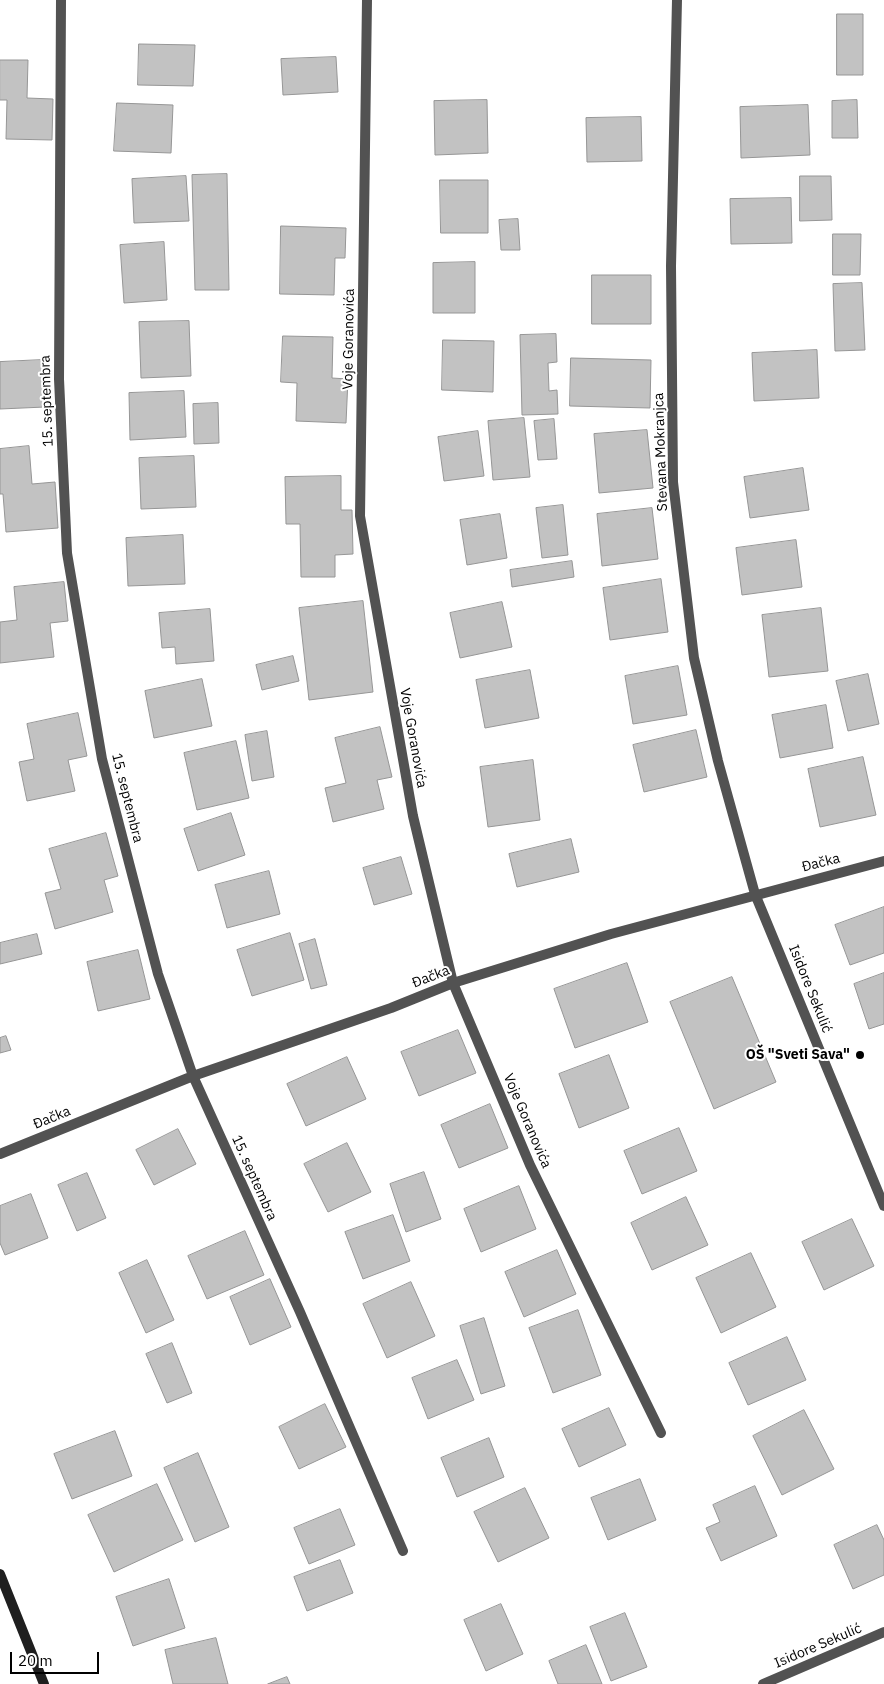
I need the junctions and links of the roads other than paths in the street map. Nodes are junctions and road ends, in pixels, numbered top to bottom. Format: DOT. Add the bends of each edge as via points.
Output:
graph roads {
  1 [pos="61,0"];
  2 [pos="367,0"];
  3 [pos="677,0"];
  4 [pos="884,862"];
  5 [pos="756,894"];
  6 [pos="453,983"];
  7 [pos="193,1076"];
  8 [pos="0,1154"];
  9 [pos="884,1206"];
  10 [pos="661,1433"];
  11 [pos="403,1551"];
  12 [pos="0,1574"];
  13 [pos="884,1632"];
  14 [pos="44,1684"];
  15 [pos="762,1684"];
  1 -- 7 [label="street, 15. septembra" via="59,380 67,553 102,759 158,974"];
  2 -- 6 [label="street, Voje Goranovića" via="360,516 413,816"];
  3 -- 5 [label="street, Stevana Mokranjca" via="671,266 673,482 694,658 718,761"];
  4 -- 5 [label="street, Đačka"];
  5 -- 6 [label="street, Đačka"];
  5 -- 9 [label="street, Isidore Sekulić"];
  6 -- 7 [label="street, Đačka" via="391,1008"];
  6 -- 10 [label="street, Voje Goranovića" via="530,1164"];
  7 -- 8 [label="street, Đačka"];
  7 -- 11 [label="street, 15. septembra"];
  12 -- 14 [label="street"];
  13 -- 15 [label="street, Isidore Sekulić"];
}
